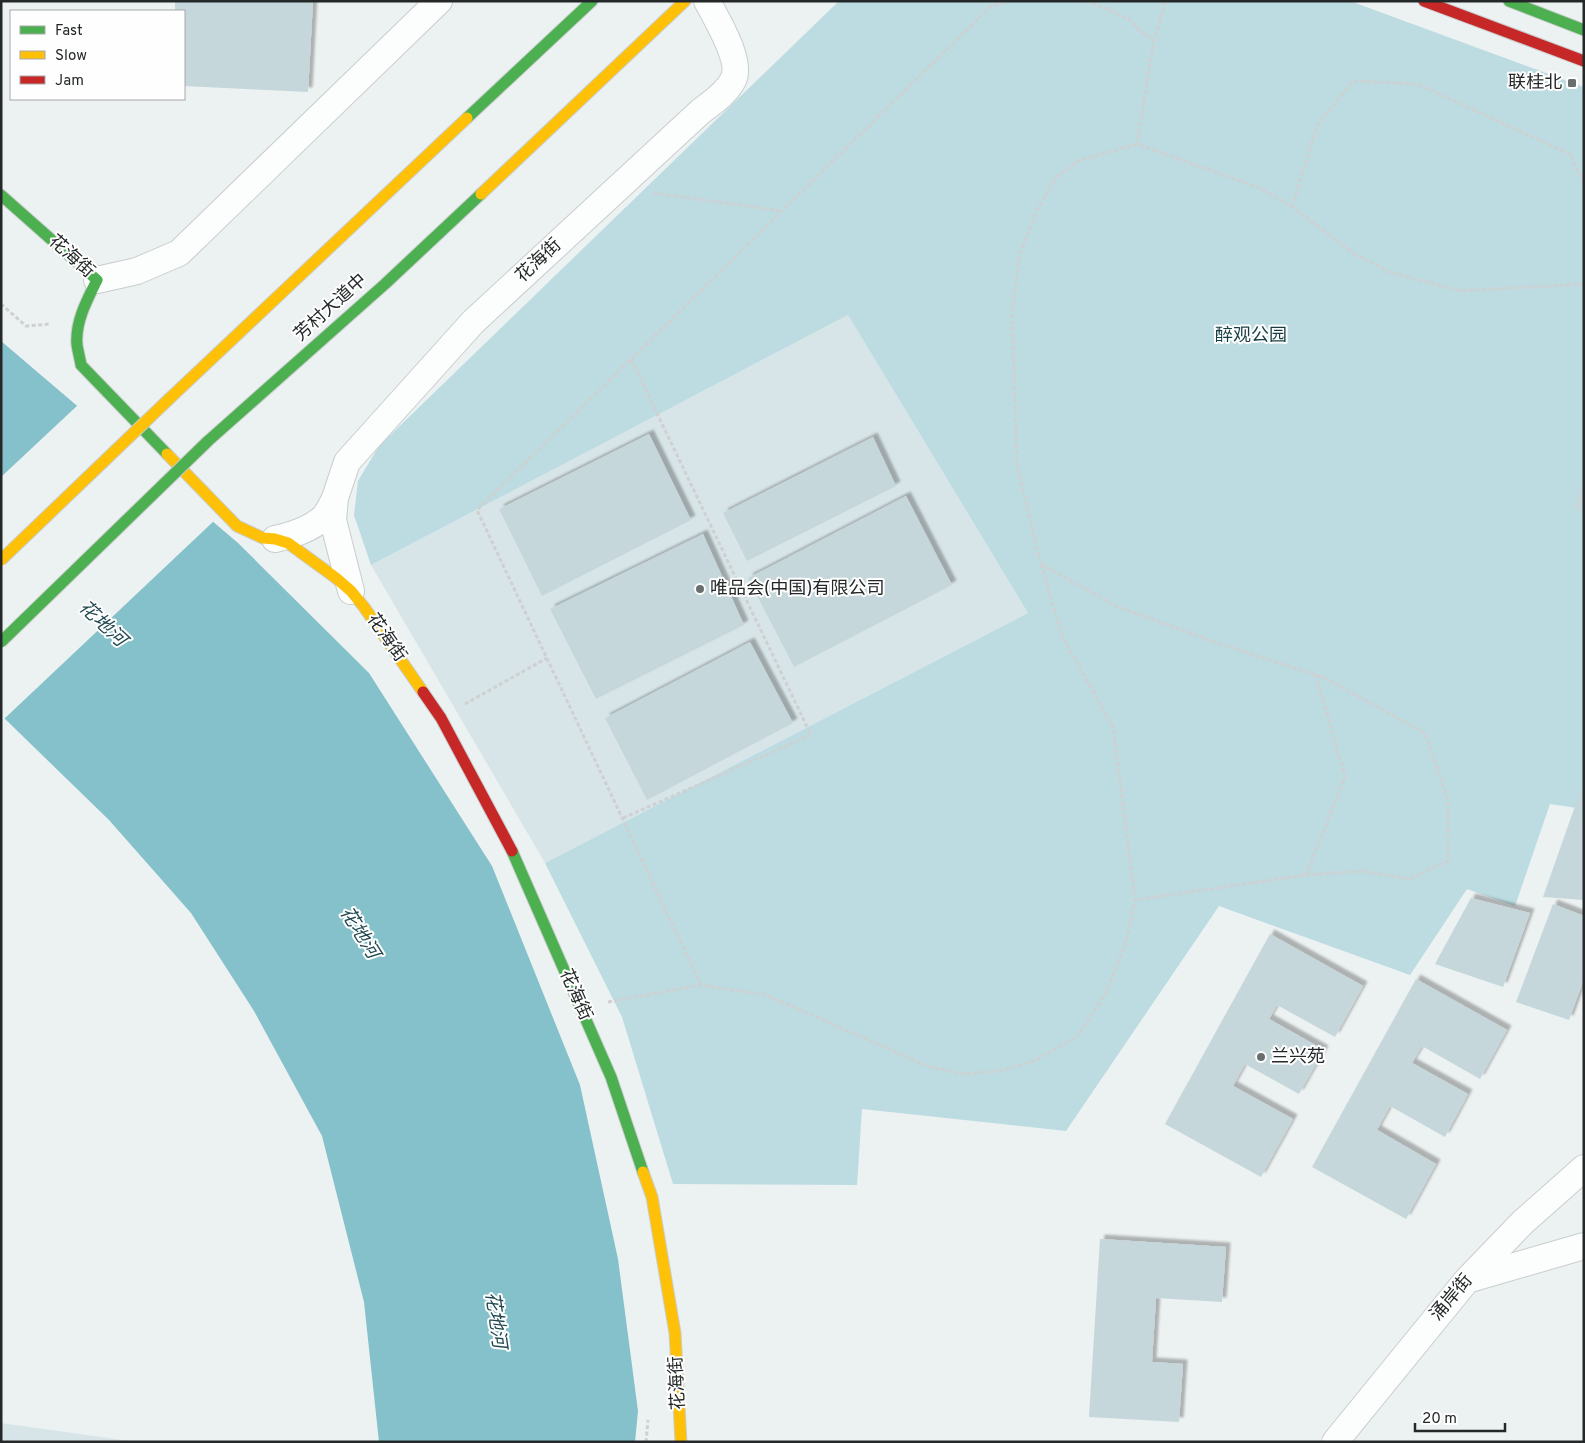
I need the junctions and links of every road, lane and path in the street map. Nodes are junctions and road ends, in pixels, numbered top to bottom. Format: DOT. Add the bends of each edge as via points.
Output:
graph roads {
  1 [pos="439,1"];
  2 [pos="592,1"];
  3 [pos="684,1"];
  4 [pos="707,1"];
  5 [pos="1009,1"];
  6 [pos="1086,1"];
  7 [pos="1166,1"];
  8 [pos="1424,1"];
  9 [pos="1509,1"];
  10 [pos="1584,30"];
  11 [pos="1154,40"];
  12 [pos="1584,61"];
  13 [pos="1137,144"];
  14 [pos="1584,184"];
  15 [pos="618,188"];
  16 [pos="1,195"];
  17 [pos="1292,207"];
  18 [pos="782,211"];
  19 [pos="97,280"];
  20 [pos="1584,284"];
  21 [pos="1,304"];
  22 [pos="80,322"];
  23 [pos="631,359"];
  24 [pos="336,498"];
  25 [pos="275,539"];
  26 [pos="1,560"];
  27 [pos="1041,564"];
  28 [pos="351,591"];
  29 [pos="1,642"];
  30 [pos="547,658"];
  31 [pos="1316,674"];
  32 [pos="441,718"];
  33 [pos="623,818"];
  34 [pos="1306,875"];
  35 [pos="1135,900"];
  36 [pos="701,985"];
  37 [pos="581,1007"];
  38 [pos="1584,1168"];
  39 [pos="1584,1246"];
  40 [pos="1466,1280"];
  41 [pos="649,1412"];
  42 [pos="646,1442"];
  43 [pos="681,1442"];
  44 [pos="1335,1442"];
  1 -- 19 [label="street" via="179,253 137,271"];
  2 -- 26 [label="main road, bridge"];
  3 -- 29 [label="main road, 芳村大道中, bridge" via="384,284 208,441"];
  4 -- 15 [label="street, 花海街" via="732,49 734,79 720,97"];
  5 -- 18 [label="path" via="990,7"];
  6 -- 11 [label="path" via="1129,19"];
  7 -- 11 [label="path"];
  8 -- 12 [label="main road"];
  9 -- 10 [label="main road"];
  11 -- 13 [label="path"];
  13 -- 17 [label="path" via="1260,188"];
  13 -- 27 [label="path" via="1078,161 1056,177 1038,208 1020,253 1012,312 1017,467"];
  14 -- 17 [label="path" via="1570,154 1417,84 1354,82 1316,126"];
  15 -- 18 [label="path"];
  15 -- 24 [label="street, 花海街" via="473,322 348,462"];
  16 -- 19 [label="main road, 花海街"];
  17 -- 20 [label="path" via="1353,253 1389,272 1461,291"];
  18 -- 23 [label="path"];
  19 -- 22 [label="main road, 花海街"];
  21 -- 22 [label="path" via="26,326"];
  22 -- 25 [label="main road, 花海街" via="77,344 81,365 236,526 263,538"];
  23 -- 30 [label="path" via="477,510"];
  23 -- 33 [label="path" via="811,735"];
  24 -- 25 [label="street" via="324,517 311,526 297,534"];
  24 -- 28 [label="street, 花海街" via="333,520"];
  25 -- 28 [label="main road, 花海街" via="288,542"];
  27 -- 31 [label="path" via="1116,606"];
  27 -- 35 [label="path" via="1062,636 1113,727"];
  28 -- 32 [label="main road, 花海街"];
  30 -- 32 [label="path"];
  30 -- 33 [label="path"];
  31 -- 34 [label="path" via="1345,777"];
  31 -- 34 [label="path" via="1425,733 1448,800 1448,861 1409,880 1360,871"];
  32 -- 37 [label="main road, 花海街" via="516,859"];
  33 -- 36 [label="path"];
  34 -- 35 [label="path"];
  35 -- 36 [label="path" via="1126,942 1106,993 1077,1037 1034,1061 999,1071 964,1074 930,1067 766,995"];
  36 -- 37 [label="path"];
  37 -- 43 [label="main road, 花海街" via="611,1076 652,1197 675,1332"];
  38 -- 40 [label="street, 涌岸街" via="1523,1222"];
  39 -- 40 [label="street"];
  40 -- 44 [label="street, 涌岸街"];
  41 -- 42 [label="path"];
}
